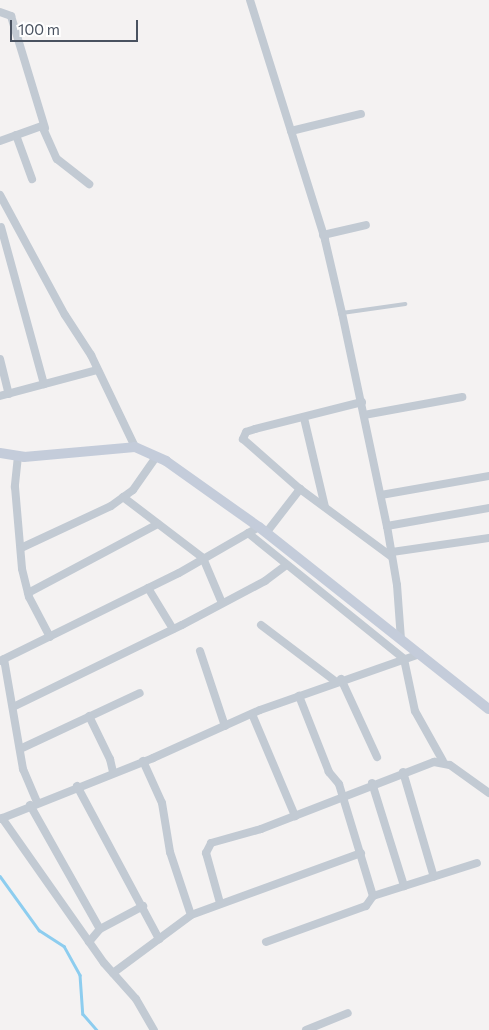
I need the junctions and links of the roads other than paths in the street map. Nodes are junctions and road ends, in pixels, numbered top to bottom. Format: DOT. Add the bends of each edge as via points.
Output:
graph roads {
  1 [pos="250,0"];
  2 [pos="0,12"];
  3 [pos="361,114"];
  4 [pos="46,128"];
  5 [pos="291,131"];
  6 [pos="16,135"];
  7 [pos="0,141"];
  8 [pos="32,179"];
  9 [pos="89,184"];
  10 [pos="0,195"];
  11 [pos="15,223"];
  12 [pos="366,225"];
  13 [pos="1,228"];
  14 [pos="323,236"];
  15 [pos="405,304"];
  16 [pos="342,313"];
  17 [pos="0,359"];
  18 [pos="97,370"];
  19 [pos="44,384"];
  20 [pos="9,394"];
  21 [pos="0,396"];
  22 [pos="462,397"];
  23 [pos="362,402"];
  24 [pos="364,416"];
  25 [pos="304,418"];
  26 [pos="135,447"];
  27 [pos="0,452"];
  28 [pos="18,456"];
  29 [pos="156,456"];
  30 [pos="489,476"];
  31 [pos="300,489"];
  32 [pos="381,495"];
  33 [pos="123,497"];
  34 [pos="324,507"];
  35 [pos="489,508"];
  36 [pos="158,524"];
  37 [pos="387,526"];
  38 [pos="262,530"];
  39 [pos="248,533"];
  40 [pos="489,538"];
  41 [pos="21,548"];
  42 [pos="392,555"];
  43 [pos="203,558"];
  44 [pos="284,566"];
  45 [pos="148,588"];
  46 [pos="28,593"];
  47 [pos="222,604"];
  48 [pos="260,626"];
  49 [pos="173,629"];
  50 [pos="50,637"];
  51 [pos="401,638"];
  52 [pos="200,651"];
  53 [pos="420,654"];
  54 [pos="404,659"];
  55 [pos="2,660"];
  56 [pos="338,680"];
  57 [pos="140,693"];
  58 [pos="299,696"];
  59 [pos="13,707"];
  60 [pos="489,709"];
  61 [pos="252,714"];
  62 [pos="89,716"];
  63 [pos="225,726"];
  64 [pos="20,749"];
  65 [pos="377,757"];
  66 [pos="142,761"];
  67 [pos="443,761"];
  68 [pos="113,772"];
  69 [pos="402,772"];
  70 [pos="372,783"];
  71 [pos="76,786"];
  72 [pos="489,793"];
  73 [pos="344,797"];
  74 [pos="34,804"];
  75 [pos="295,816"];
  76 [pos="1,819"];
  77 [pos="361,853"];
  78 [pos="477,863"];
  79 [pos="434,877"];
  80 [pos="404,886"];
  81 [pos="373,896"];
  82 [pos="220,903"];
  83 [pos="143,906"];
  84 [pos="191,915"];
  85 [pos="100,930"];
  86 [pos="159,939"];
  87 [pos="88,942"];
  88 [pos="266,942"];
  89 [pos="113,973"];
  90 [pos="348,1013"];
  91 [pos="154,1030"];
  92 [pos="306,1030"];
  1 -- 5 [label="street"];
  2 -- 4 [label="street" via="11,16"];
  3 -- 5 [label="street"];
  4 -- 6 [label="street" via="38,126"];
  4 -- 9 [label="street" via="57,160"];
  5 -- 14 [label="street"];
  6 -- 7 [label="street"];
  6 -- 8 [label="street"];
  10 -- 11 [label="street"];
  11 -- 13 [label="street"];
  11 -- 18 [label="street"];
  12 -- 14 [label="street"];
  13 -- 19 [label="street"];
  14 -- 16 [label="street"];
  15 -- 16 [label="lane"];
  16 -- 23 [label="street"];
  17 -- 20 [label="street"];
  18 -- 19 [label="street"];
  18 -- 26 [label="street"];
  19 -- 20 [label="street"];
  20 -- 21 [label="street"];
  22 -- 24 [label="street"];
  23 -- 24 [label="street"];
  23 -- 25 [label="street"];
  24 -- 32 [label="street"];
  25 -- 31 [label="street" via="255,429 243,435 246,445"];
  25 -- 34 [label="street"];
  26 -- 28 [label="street"];
  26 -- 29 [label="street"];
  27 -- 28 [label="street"];
  28 -- 41 [label="street" via="15,487"];
  29 -- 33 [label="street"];
  29 -- 38 [label="street"];
  30 -- 32 [label="street"];
  31 -- 34 [label="street"];
  31 -- 38 [label="street"];
  32 -- 37 [label="street"];
  33 -- 36 [label="street"];
  33 -- 41 [label="street"];
  34 -- 42 [label="street"];
  35 -- 37 [label="street"];
  36 -- 43 [label="street"];
  36 -- 46 [label="street"];
  37 -- 42 [label="street"];
  38 -- 39 [label="street"];
  38 -- 51 [label="street"];
  39 -- 43 [label="street"];
  39 -- 44 [label="street"];
  40 -- 42 [label="street"];
  41 -- 46 [label="street"];
  42 -- 51 [label="street"];
  43 -- 45 [label="street"];
  43 -- 47 [label="street"];
  44 -- 47 [label="street" via="265,581"];
  44 -- 54 [label="street"];
  45 -- 49 [label="street"];
  45 -- 50 [label="street"];
  46 -- 50 [label="street"];
  47 -- 49 [label="street"];
  48 -- 56 [label="street"];
  49 -- 59 [label="street"];
  50 -- 55 [label="street"];
  51 -- 53 [label="street"];
  52 -- 63 [label="street"];
  53 -- 54 [label="street"];
  53 -- 60 [label="street"];
  54 -- 56 [label="street"];
  54 -- 67 [label="street" via="416,711"];
  55 -- 59 [label="street"];
  56 -- 58 [label="street"];
  56 -- 65 [label="street"];
  57 -- 62 [label="street"];
  58 -- 61 [label="street"];
  58 -- 73 [label="street" via="329,772"];
  59 -- 64 [label="street"];
  61 -- 63 [label="street"];
  61 -- 75 [label="street"];
  62 -- 64 [label="street"];
  62 -- 68 [label="street"];
  63 -- 66 [label="street"];
  64 -- 74 [label="street"];
  66 -- 68 [label="street"];
  66 -- 84 [label="street" via="162,803 170,852"];
  67 -- 69 [label="street"];
  67 -- 72 [label="street"];
  68 -- 71 [label="street"];
  69 -- 70 [label="street"];
  69 -- 79 [label="street"];
  70 -- 73 [label="street"];
  70 -- 80 [label="street"];
  71 -- 74 [label="street"];
  71 -- 83 [label="street"];
  73 -- 75 [label="street"];
  73 -- 77 [label="street"];
  74 -- 76 [label="street"];
  74 -- 85 [label="street"];
  75 -- 82 [label="street" via="207,847"];
  76 -- 87 [label="street"];
  77 -- 81 [label="street"];
  77 -- 82 [label="street"];
  78 -- 79 [label="street"];
  79 -- 80 [label="street"];
  80 -- 81 [label="street"];
  81 -- 88 [label="street" via="366,906"];
  82 -- 84 [label="street"];
  83 -- 85 [label="street"];
  83 -- 86 [label="street"];
  84 -- 86 [label="street"];
  85 -- 87 [label="street"];
  86 -- 89 [label="street"];
  87 -- 89 [label="street"];
  89 -- 91 [label="street" via="136,999"];
  90 -- 92 [label="street"];
}
